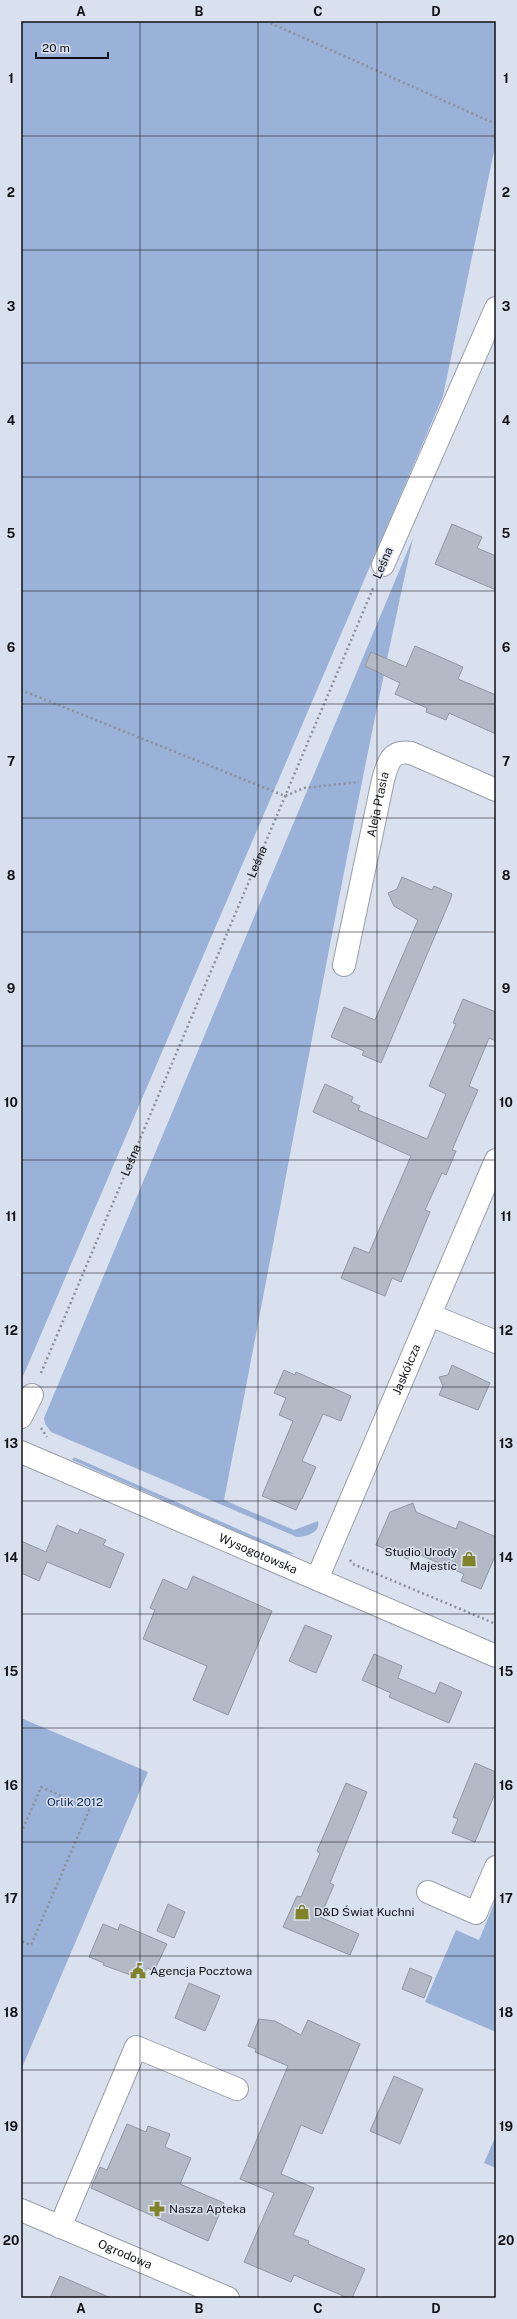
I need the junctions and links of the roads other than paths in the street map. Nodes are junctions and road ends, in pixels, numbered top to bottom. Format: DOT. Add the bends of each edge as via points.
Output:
graph roads {
  1 [pos="496,308"];
  2 [pos="382,565"];
  3 [pos="496,790"];
  4 [pos="344,965"];
  5 [pos="496,1160"];
  6 [pos="430,1315"];
  7 [pos="496,1342"];
  8 [pos="32,1395"];
  9 [pos="21,1417"];
  10 [pos="21,1452"];
  11 [pos="317,1579"];
  12 [pos="496,1656"];
  13 [pos="496,1867"];
  14 [pos="428,1892"];
  15 [pos="237,2089"];
  16 [pos="21,2210"];
  17 [pos="60,2227"];
  18 [pos="228,2298"];
  1 -- 2 [label="street, Leśna"];
  3 -- 4 [label="street, Aleja Ptasia" via="411,753 403,752 391,757"];
  5 -- 6 [label="street, Jaskółcza"];
  6 -- 7 [label="street"];
  6 -- 11 [label="street, Jaskółcza"];
  8 -- 9 [label="street"];
  10 -- 11 [label="street, Wysogotowska"];
  11 -- 12 [label="street, Wysogotowska"];
  13 -- 14 [label="street" via="476,1913"];
  15 -- 17 [label="street" via="136,2047"];
  16 -- 17 [label="street, Ogrodowa"];
  17 -- 18 [label="street, Ogrodowa"];
}
